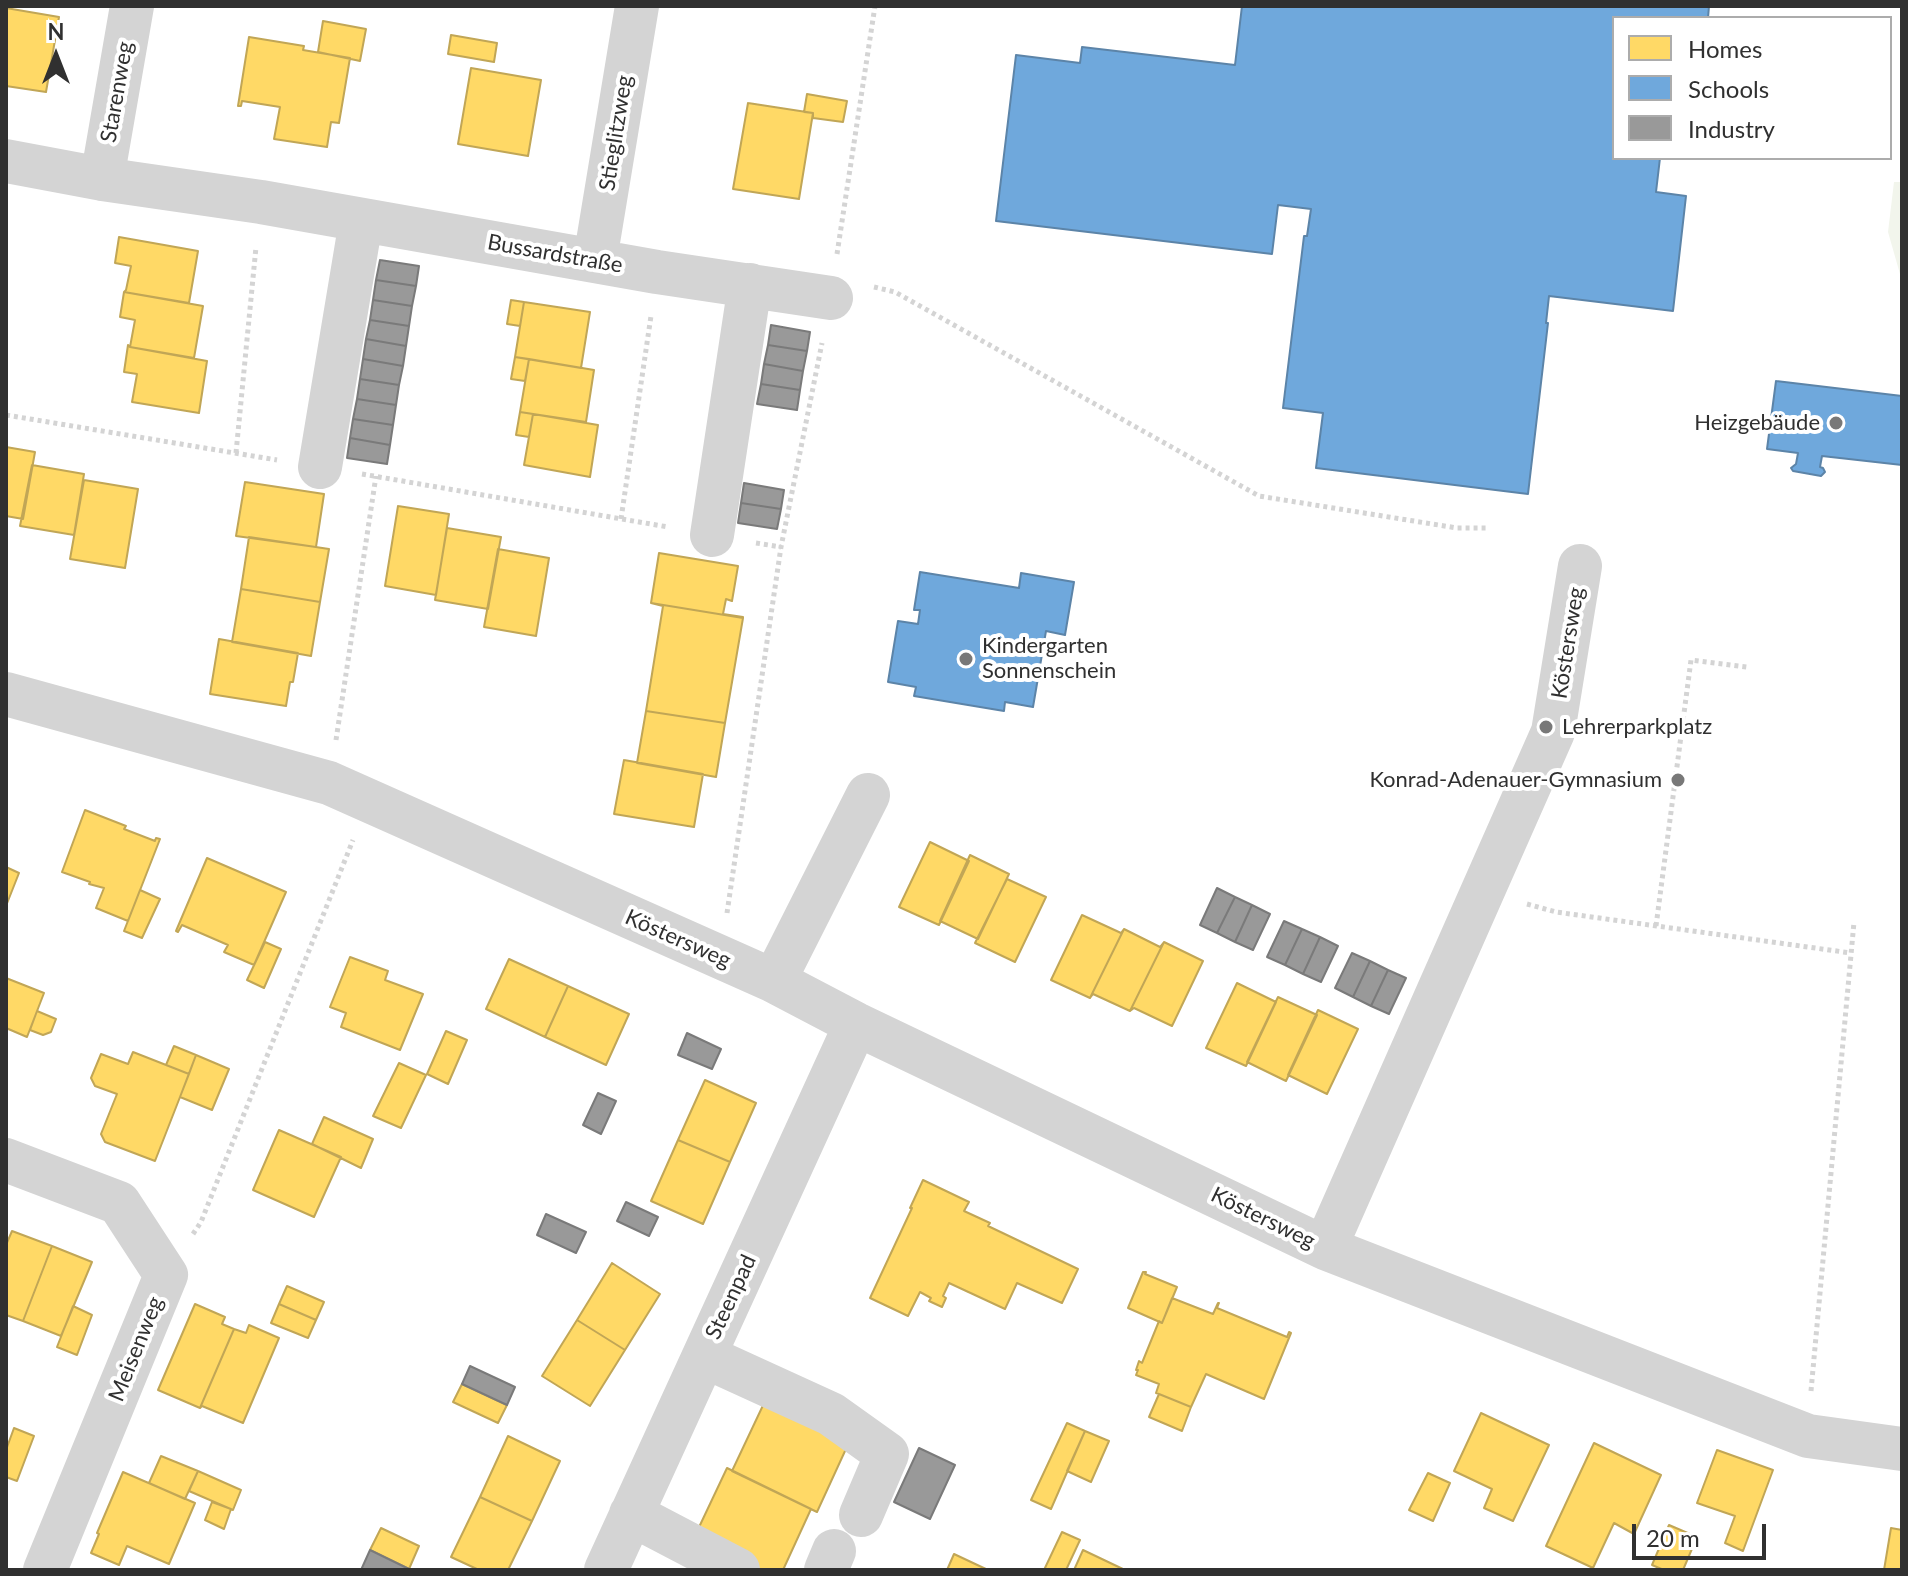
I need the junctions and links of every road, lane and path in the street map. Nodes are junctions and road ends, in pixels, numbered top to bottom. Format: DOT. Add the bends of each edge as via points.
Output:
graph roads {
  1 [pos="132,6"];
  2 [pos="637,6"];
  3 [pos="875,6"];
  4 [pos="6,161"];
  5 [pos="102,179"];
  6 [pos="261,202"];
  7 [pos="361,221"];
  8 [pos="595,260"];
  9 [pos="657,272"];
  10 [pos="750,285"];
  11 [pos="832,288"];
  12 [pos="6,415"];
  13 [pos="236,453"];
  14 [pos="320,467"];
  15 [pos="376,476"];
  16 [pos="621,519"];
  17 [pos="1486,528"];
  18 [pos="712,535"];
  19 [pos="781,547"];
  20 [pos="1580,566"];
  21 [pos="1747,667"];
  22 [pos="6,694"];
  23 [pos="329,783"];
  24 [pos="868,795"];
  25 [pos="368,802"];
  26 [pos="1483,892"];
  27 [pos="1854,922"];
  28 [pos="1656,926"];
  29 [pos="1851,953"];
  30 [pos="720,958"];
  31 [pos="774,981"];
  32 [pos="856,1024"];
  33 [pos="6,1160"];
  34 [pos="1325,1248"];
  35 [pos="166,1275"];
  36 [pos="704,1356"];
  37 [pos="1808,1436"];
  38 [pos="1902,1449"];
  39 [pos="631,1514"];
  40 [pos="861,1515"];
  41 [pos="45,1570"];
  42 [pos="606,1570"];
  43 [pos="738,1570"];
  1 -- 5 [label="street, Starenweg"];
  2 -- 8 [label="street, Stieglitzweg"];
  3 -- 11 [label="path"];
  4 -- 5 [label="street, Bussardstraße"];
  5 -- 6 [label="street, Bussardstraße"];
  6 -- 7 [label="street, Bussardstraße"];
  6 -- 13 [label="path"];
  7 -- 8 [label="street, Bussardstraße"];
  7 -- 14 [label="street"];
  8 -- 9 [label="street, Bussardstraße"];
  9 -- 10 [label="street, Bussardstraße"];
  9 -- 16 [label="path"];
  10 -- 11 [label="street, Bussardstraße"];
  10 -- 18 [label="street"];
  11 -- 17 [label="path" via="895,292 1259,496 1457,528"];
  11 -- 19 [label="path"];
  12 -- 13 [label="path"];
  13 -- 14 [label="path"];
  14 -- 15 [label="path"];
  15 -- 16 [label="path"];
  15 -- 23 [label="path"];
  16 -- 18 [label="path"];
  18 -- 19 [label="path"];
  19 -- 30 [label="path"];
  20 -- 26 [label="street, Köstersweg" via="1553,732"];
  21 -- 28 [label="path" via="1691,660"];
  22 -- 23 [label="street, Köstersweg"];
  23 -- 25 [label="street, Köstersweg"];
  24 -- 31 [label="street"];
  25 -- 30 [label="street, Köstersweg"];
  25 -- 35 [label="path" via="201,1222"];
  26 -- 28 [label="path" via="1556,912"];
  26 -- 34 [label="street, Köstersweg"];
  27 -- 29 [label="path"];
  28 -- 29 [label="path"];
  29 -- 37 [label="path"];
  30 -- 31 [label="street, Köstersweg"];
  31 -- 32 [label="street, Köstersweg"];
  32 -- 34 [label="street, Köstersweg"];
  32 -- 36 [label="street, Steenpad"];
  33 -- 35 [label="street, Meisenweg" via="119,1203"];
  34 -- 37 [label="street, Köstersweg"];
  35 -- 41 [label="street, Meisenweg"];
  36 -- 39 [label="street, Steenpad"];
  36 -- 40 [label="street" via="831,1414 887,1454"];
  37 -- 38 [label="street, Köstersweg"];
  39 -- 42 [label="street, Steenpad"];
  39 -- 43 [label="street"];
}
